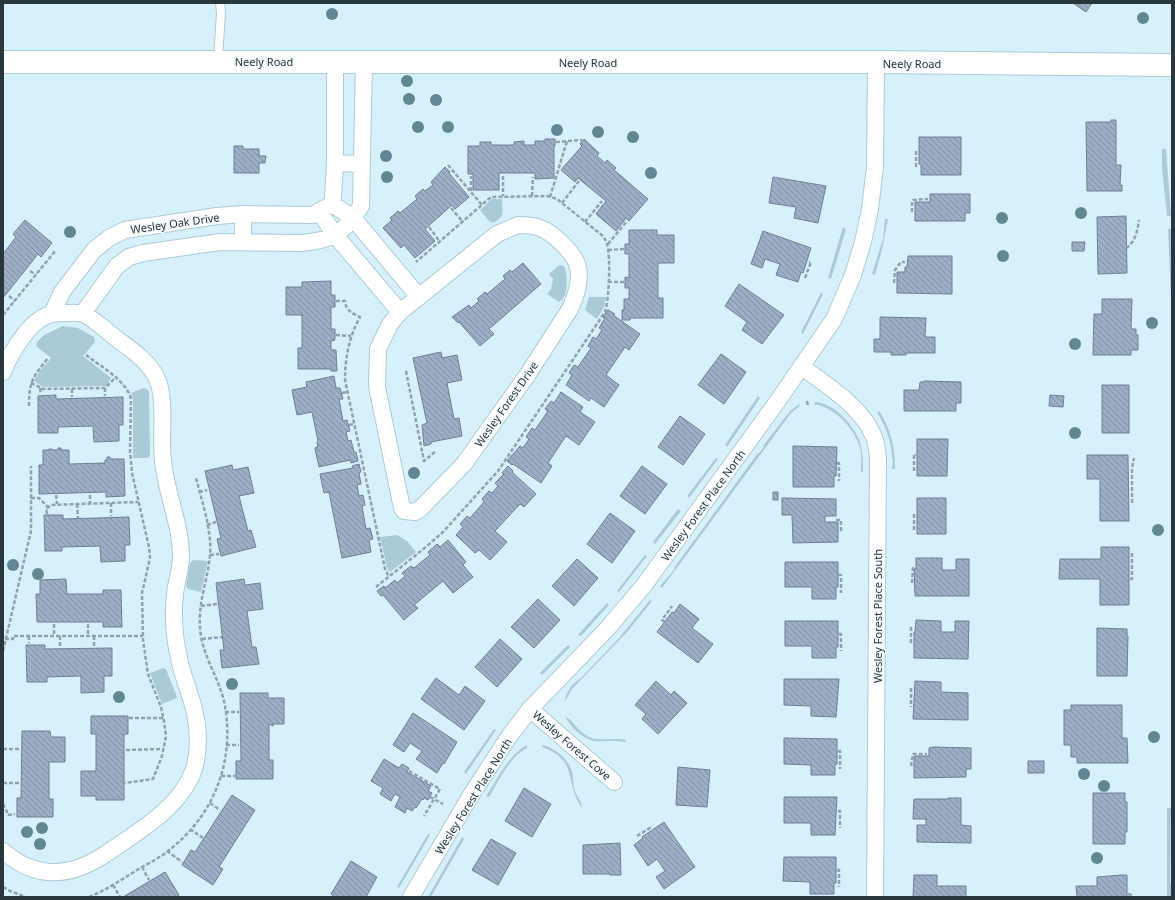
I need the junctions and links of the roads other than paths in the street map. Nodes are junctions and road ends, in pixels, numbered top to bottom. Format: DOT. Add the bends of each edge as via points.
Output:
graph roads {
  1 [pos="220,3"];
  2 [pos="218,61"];
  3 [pos="364,61"];
  4 [pos="3,62"];
  5 [pos="335,62"];
  6 [pos="876,62"];
  7 [pos="1172,65"];
  8 [pos="334,163"];
  9 [pos="362,164"];
  10 [pos="326,208"];
  11 [pos="243,214"];
  12 [pos="353,218"];
  13 [pos="335,236"];
  14 [pos="243,242"];
  15 [pos="419,298"];
  16 [pos="400,312"];
  17 [pos="52,314"];
  18 [pos="82,314"];
  19 [pos="802,367"];
  20 [pos="3,372"];
  21 [pos="530,709"];
  22 [pos="614,782"];
  23 [pos="3,851"];
  24 [pos="411,897"];
  25 [pos="875,897"];
  1 -- 2 [label="lane"];
  2 -- 4 [label="street, Neely Road"];
  2 -- 5 [label="street, Neely Road"];
  3 -- 5 [label="street, Neely Road"];
  3 -- 6 [label="street, Neely Road"];
  3 -- 9 [label="street"];
  5 -- 8 [label="street"];
  6 -- 7 [label="street, Neely Road"];
  6 -- 19 [label="street, Wesley Forest Place North" via="874,174 863,242 846,295 834,319"];
  8 -- 9 [label="street"];
  8 -- 10 [label="street" via="333,198"];
  9 -- 12 [label="street" via="361,206"];
  10 -- 11 [label="street, Wesley Oak Drive" via="313,214"];
  10 -- 12 [label="street"];
  10 -- 13 [label="street"];
  11 -- 14 [label="street"];
  11 -- 17 [label="street, Wesley Oak Drive" via="125,230 109,238 94,250 62,292"];
  12 -- 13 [label="street" via="348,226"];
  12 -- 15 [label="street"];
  13 -- 14 [label="street" via="302,243"];
  13 -- 16 [label="street"];
  14 -- 18 [label="street" via="212,243 130,257 117,266"];
  15 -- 16 [label="street, Wesley Forest Drive"];
  15 -- 16 [label="street, Wesley Forest Drive" via="497,234 518,225 529,225 548,232 565,246 577,263 578,286 570,309 528,374 464,464 415,512 404,511 402,508 377,387 378,349 390,324"];
  17 -- 18 [label="street"];
  17 -- 20 [label="street" via="34,323 10,354"];
  18 -- 23 [label="street" via="134,352 151,368 158,381 161,395 164,474 181,549 174,620 180,667 196,714 197,748 194,769 170,806 94,862 70,871 47,872 26,866"];
  19 -- 21 [label="street, Wesley Forest Place North" via="645,584 607,629"];
  19 -- 25 [label="street, Wesley Forest Place South" via="860,414 870,427 877,448"];
  21 -- 22 [label="street, Wesley Forest Cove"];
  21 -- 24 [label="street, Wesley Forest Place North" via="484,774"];
}
